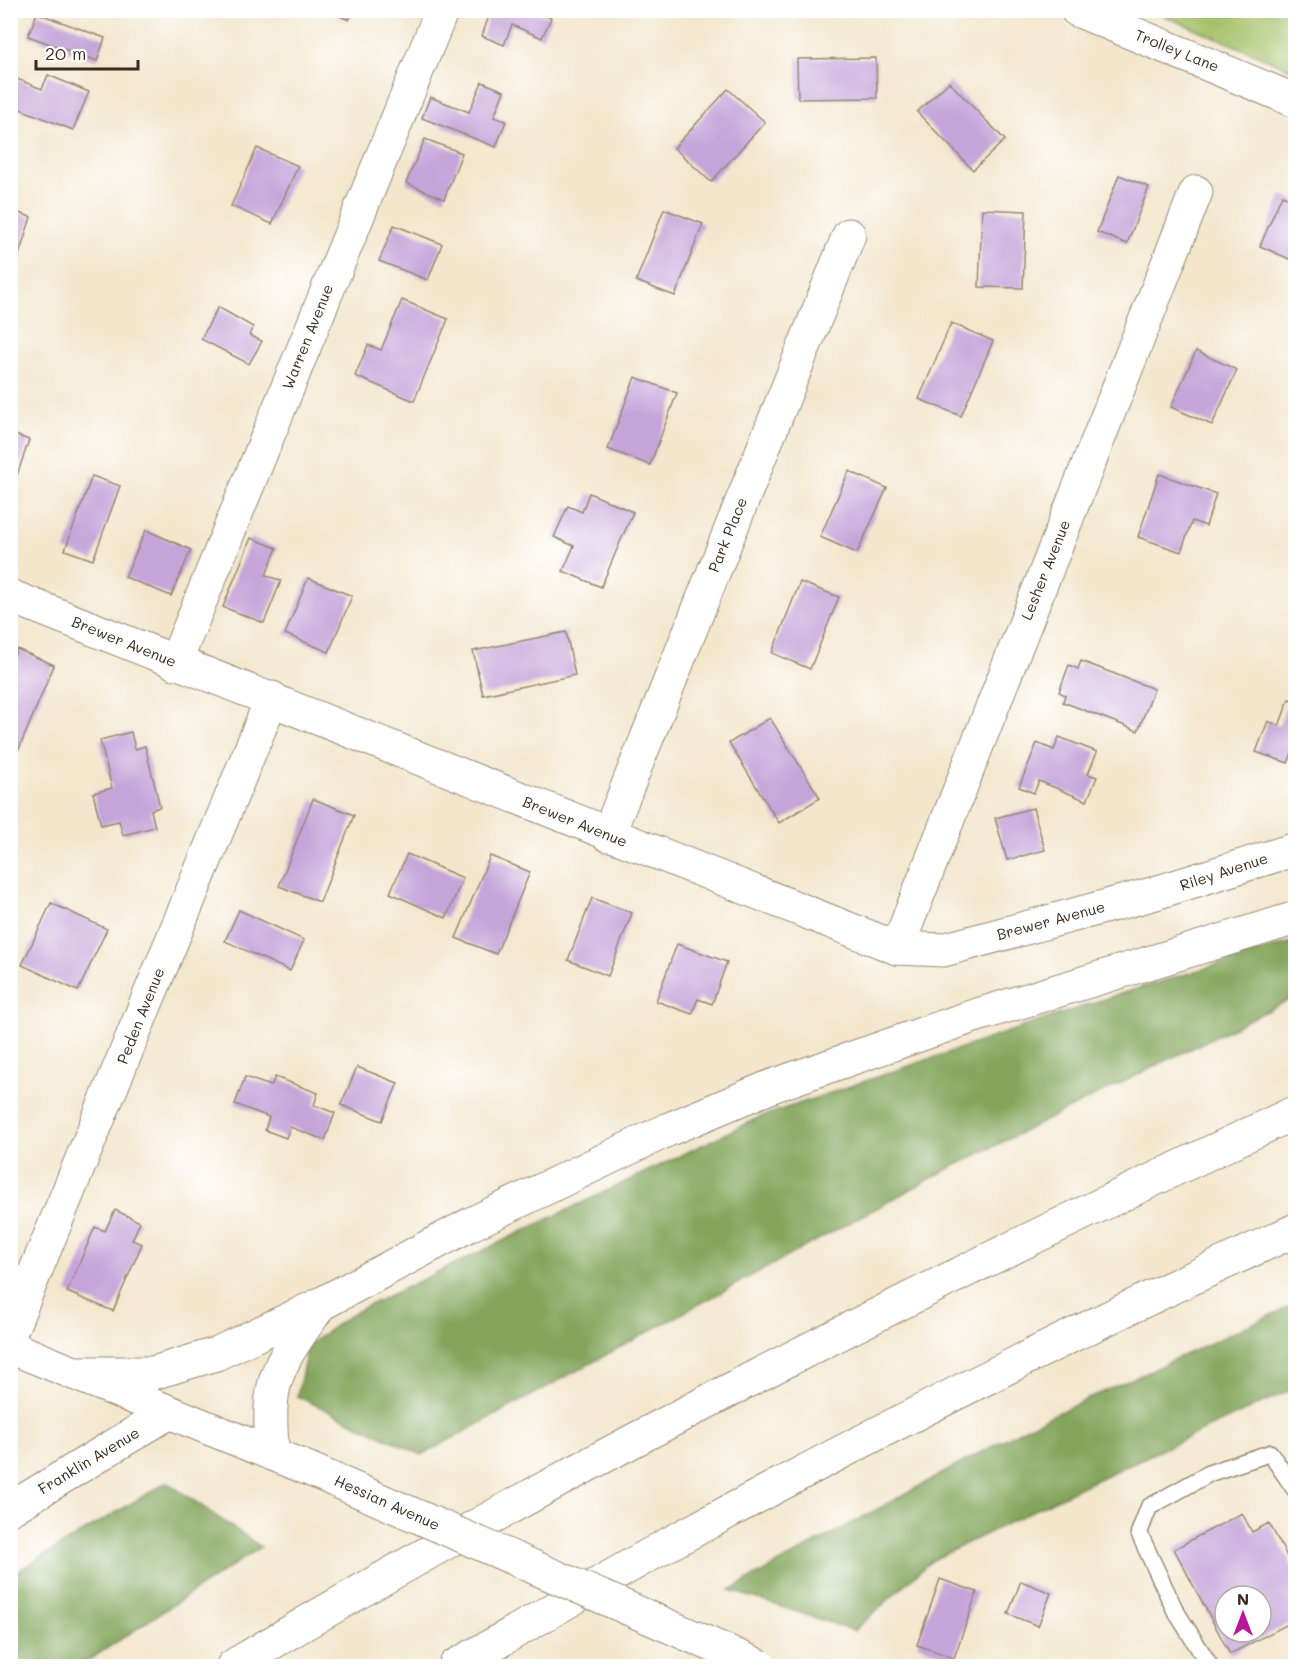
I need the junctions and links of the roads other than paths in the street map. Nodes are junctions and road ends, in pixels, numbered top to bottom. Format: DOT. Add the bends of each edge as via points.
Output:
graph roads {
  1 [pos="442,10"];
  2 [pos="1077,10"];
  3 [pos="1296,101"];
  4 [pos="1196,192"];
  5 [pos="849,235"];
  6 [pos="10,596"];
  7 [pos="175,663"];
  8 [pos="272,698"];
  9 [pos="608,835"];
  10 [pos="1296,849"];
  11 [pos="1152,894"];
  12 [pos="1296,918"];
  13 [pos="897,948"];
  14 [pos="1296,1112"];
  15 [pos="1296,1230"];
  16 [pos="321,1304"];
  17 [pos="10,1333"];
  18 [pos="10,1347"];
  19 [pos="74,1373"];
  20 [pos="168,1413"];
  21 [pos="272,1454"];
  22 [pos="1296,1491"];
  23 [pos="10,1509"];
  24 [pos="233,1666"];
  25 [pos="455,1666"];
  26 [pos="760,1666"];
  27 [pos="1210,1666"];
  1 -- 7 [label="main road, Warren Avenue"];
  2 -- 3 [label="main road, Trolley Lane"];
  4 -- 13 [label="main road, Lesher Avenue"];
  5 -- 9 [label="main road, Park Place"];
  6 -- 7 [label="main road, Brewer Avenue"];
  7 -- 8 [label="main road, Brewer Avenue"];
  8 -- 9 [label="main road, Brewer Avenue"];
  8 -- 17 [label="main road, Peden Avenue"];
  9 -- 13 [label="main road, Brewer Avenue"];
  10 -- 11 [label="main road, Riley Avenue"];
  11 -- 13 [label="main road, Brewer Avenue" via="943,950"];
  12 -- 16 [label="main road" via="971,1017 772,1086 667,1130 510,1205"];
  14 -- 24 [label="main road" via="1039,1232 795,1356 350,1596"];
  15 -- 25 [label="main road" via="1161,1291 895,1423 676,1540"];
  16 -- 19 [label="main road" via="216,1354 172,1369 153,1373"];
  16 -- 21 [label="main road" via="290,1350 274,1383"];
  18 -- 19 [label="main road, Hessian Avenue"];
  19 -- 20 [label="main road, Hessian Avenue"];
  20 -- 21 [label="main road, Hessian Avenue"];
  20 -- 23 [label="main road, Franklin Avenue"];
  21 -- 26 [label="main road, Hessian Avenue, bridge"];
  22 -- 27 [label="lane" via="1270,1453 1210,1473 1149,1507 1138,1533 1175,1610"];
}
